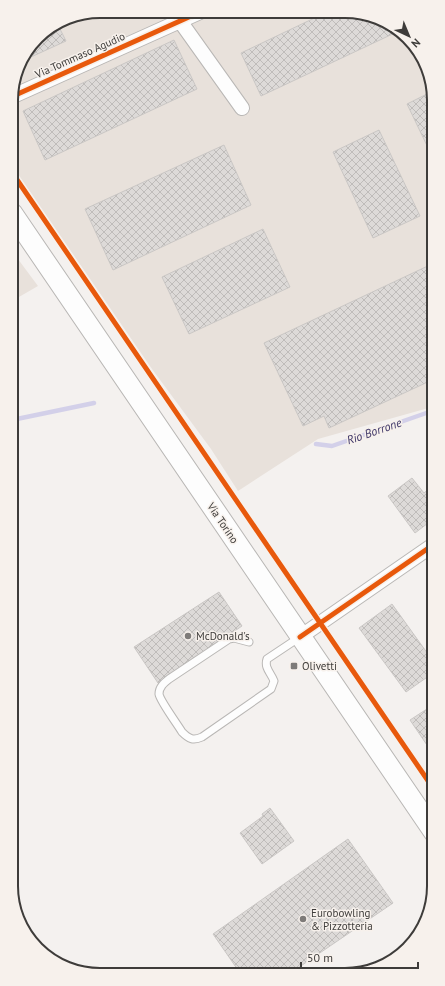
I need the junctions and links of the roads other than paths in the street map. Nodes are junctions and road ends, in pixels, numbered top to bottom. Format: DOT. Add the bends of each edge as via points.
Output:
graph roads {
  1 [pos="187,18"];
  2 [pos="180,21"];
  3 [pos="18,94"];
  4 [pos="242,108"];
  5 [pos="18,222"];
  6 [pos="427,549"];
  7 [pos="300,637"];
  8 [pos="249,642"];
  9 [pos="427,822"];
  1 -- 2 [label="street, Via Tommaso Agudio"];
  2 -- 3 [label="street, Via Tommaso Agudio"];
  2 -- 4 [label="street"];
  5 -- 7 [label="main road, Via Torino"];
  6 -- 7 [label="street"];
  7 -- 8 [label="lane" via="267,659 267,668 274,681 271,689 202,737 186,737 161,699 159,694 163,685 230,639"];
  7 -- 9 [label="main road, Via Torino"];
}
